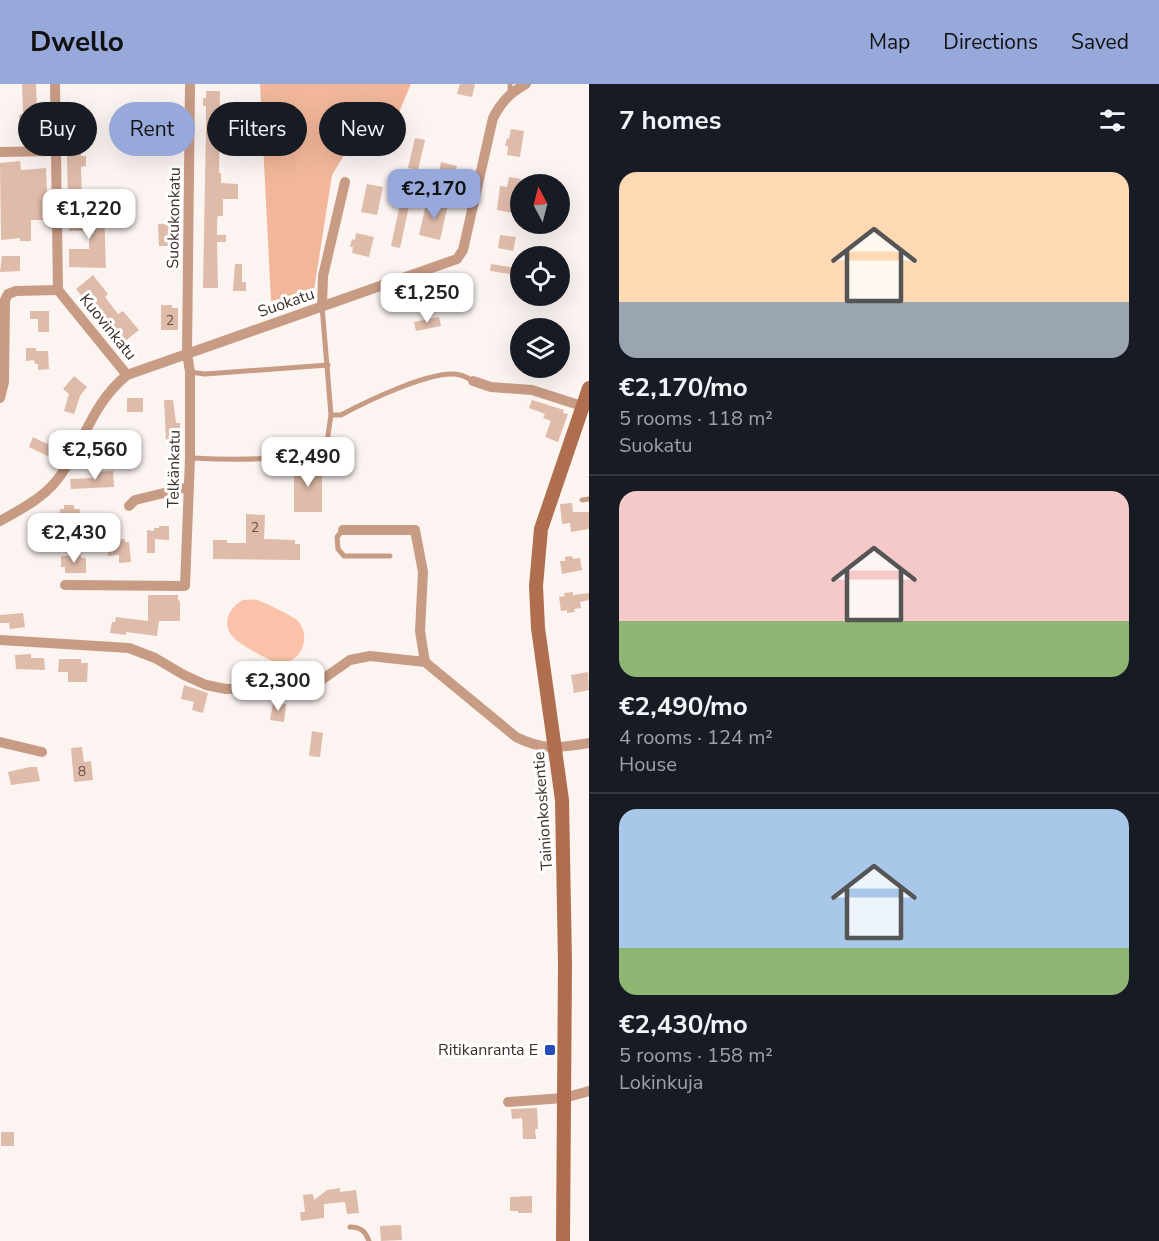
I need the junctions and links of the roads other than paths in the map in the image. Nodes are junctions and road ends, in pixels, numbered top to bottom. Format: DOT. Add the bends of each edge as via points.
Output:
graph roads {
  1 [pos="54,84"];
  2 [pos="190,84"];
  3 [pos="526,84"];
  4 [pos="510,89"];
  5 [pos="55,102"];
  6 [pos="0,152"];
  7 [pos="18,152"];
  8 [pos="56,156"];
  9 [pos="345,182"];
  10 [pos="409,276"];
  11 [pos="58,290"];
  12 [pos="421,296"];
  13 [pos="322,306"];
  14 [pos="187,353"];
  15 [pos="328,365"];
  16 [pos="190,372"];
  17 [pos="127,375"];
  18 [pos="473,381"];
  19 [pos="589,388"];
  20 [pos="0,398"];
  21 [pos="582,406"];
  22 [pos="331,415"];
  23 [pos="190,458"];
  24 [pos="189,487"];
  25 [pos="589,499"];
  26 [pos="582,500"];
  27 [pos="129,506"];
  28 [pos="0,521"];
  29 [pos="343,530"];
  30 [pos="390,556"];
  31 [pos="65,585"];
  32 [pos="0,640"];
  33 [pos="425,662"];
  34 [pos="0,742"];
  35 [pos="589,743"];
  36 [pos="556,749"];
  37 [pos="42,752"];
  38 [pos="589,1091"];
  39 [pos="557,1098"];
  40 [pos="508,1102"];
  41 [pos="351,1227"];
  42 [pos="369,1241"];
  43 [pos="564,1241"];
  1 -- 5 [label="street, Kuovinkatu"];
  2 -- 14 [label="street, Suokukonkatu"];
  3 -- 4 [label="street, Suokatu"];
  4 -- 10 [label="street, Suokatu" via="493,118 463,250 450,263"];
  6 -- 7 [label="street"];
  8 -- 11 [label="street, Kuovinkatu"];
  9 -- 13 [label="street" via="323,276"];
  10 -- 12 [label="lane"];
  10 -- 13 [label="street, Suokatu"];
  11 -- 17 [label="street, Kuovinkatu"];
  11 -- 20 [label="street" via="8,294"];
  13 -- 14 [label="street, Suokatu"];
  13 -- 15 [label="lane"];
  14 -- 16 [label="street, Telkänkatu"];
  14 -- 17 [label="street, Suokatu"];
  15 -- 16 [label="lane"];
  15 -- 22 [label="lane"];
  16 -- 23 [label="street, Telkänkatu"];
  17 -- 28 [label="street, Suokatu" via="100,404 57,480 41,496"];
  18 -- 21 [label="street" via="491,387 532,390"];
  18 -- 22 [label="lane" via="447,374 396,389 341,415"];
  19 -- 21 [label="street, Tainionkoskentie"];
  21 -- 36 [label="street, Tainionkoskentie" via="548,505 537,555 538,628"];
  22 -- 23 [label="lane" via="327,442 314,450 243,459"];
  23 -- 24 [label="street, Telkänkatu"];
  24 -- 27 [label="street" via="135,500"];
  24 -- 31 [label="street, Telkänkatu" via="185,586"];
  25 -- 26 [label="lane"];
  29 -- 30 [label="lane" via="337,537 338,549 344,556"];
  29 -- 33 [label="street" via="415,530 423,572 420,630"];
  32 -- 33 [label="street" via="129,648 206,685 226,689 303,686 320,681 350,660 370,656"];
  33 -- 36 [label="street" via="516,737"];
  34 -- 37 [label="street"];
  35 -- 36 [label="street"];
  36 -- 39 [label="street, Tainionkoskentie" via="564,863"];
  38 -- 39 [label="street"];
  39 -- 40 [label="street"];
  39 -- 43 [label="street, Tainionkoskentie"];
  41 -- 42 [label="lane" via="364,1231"];
}
